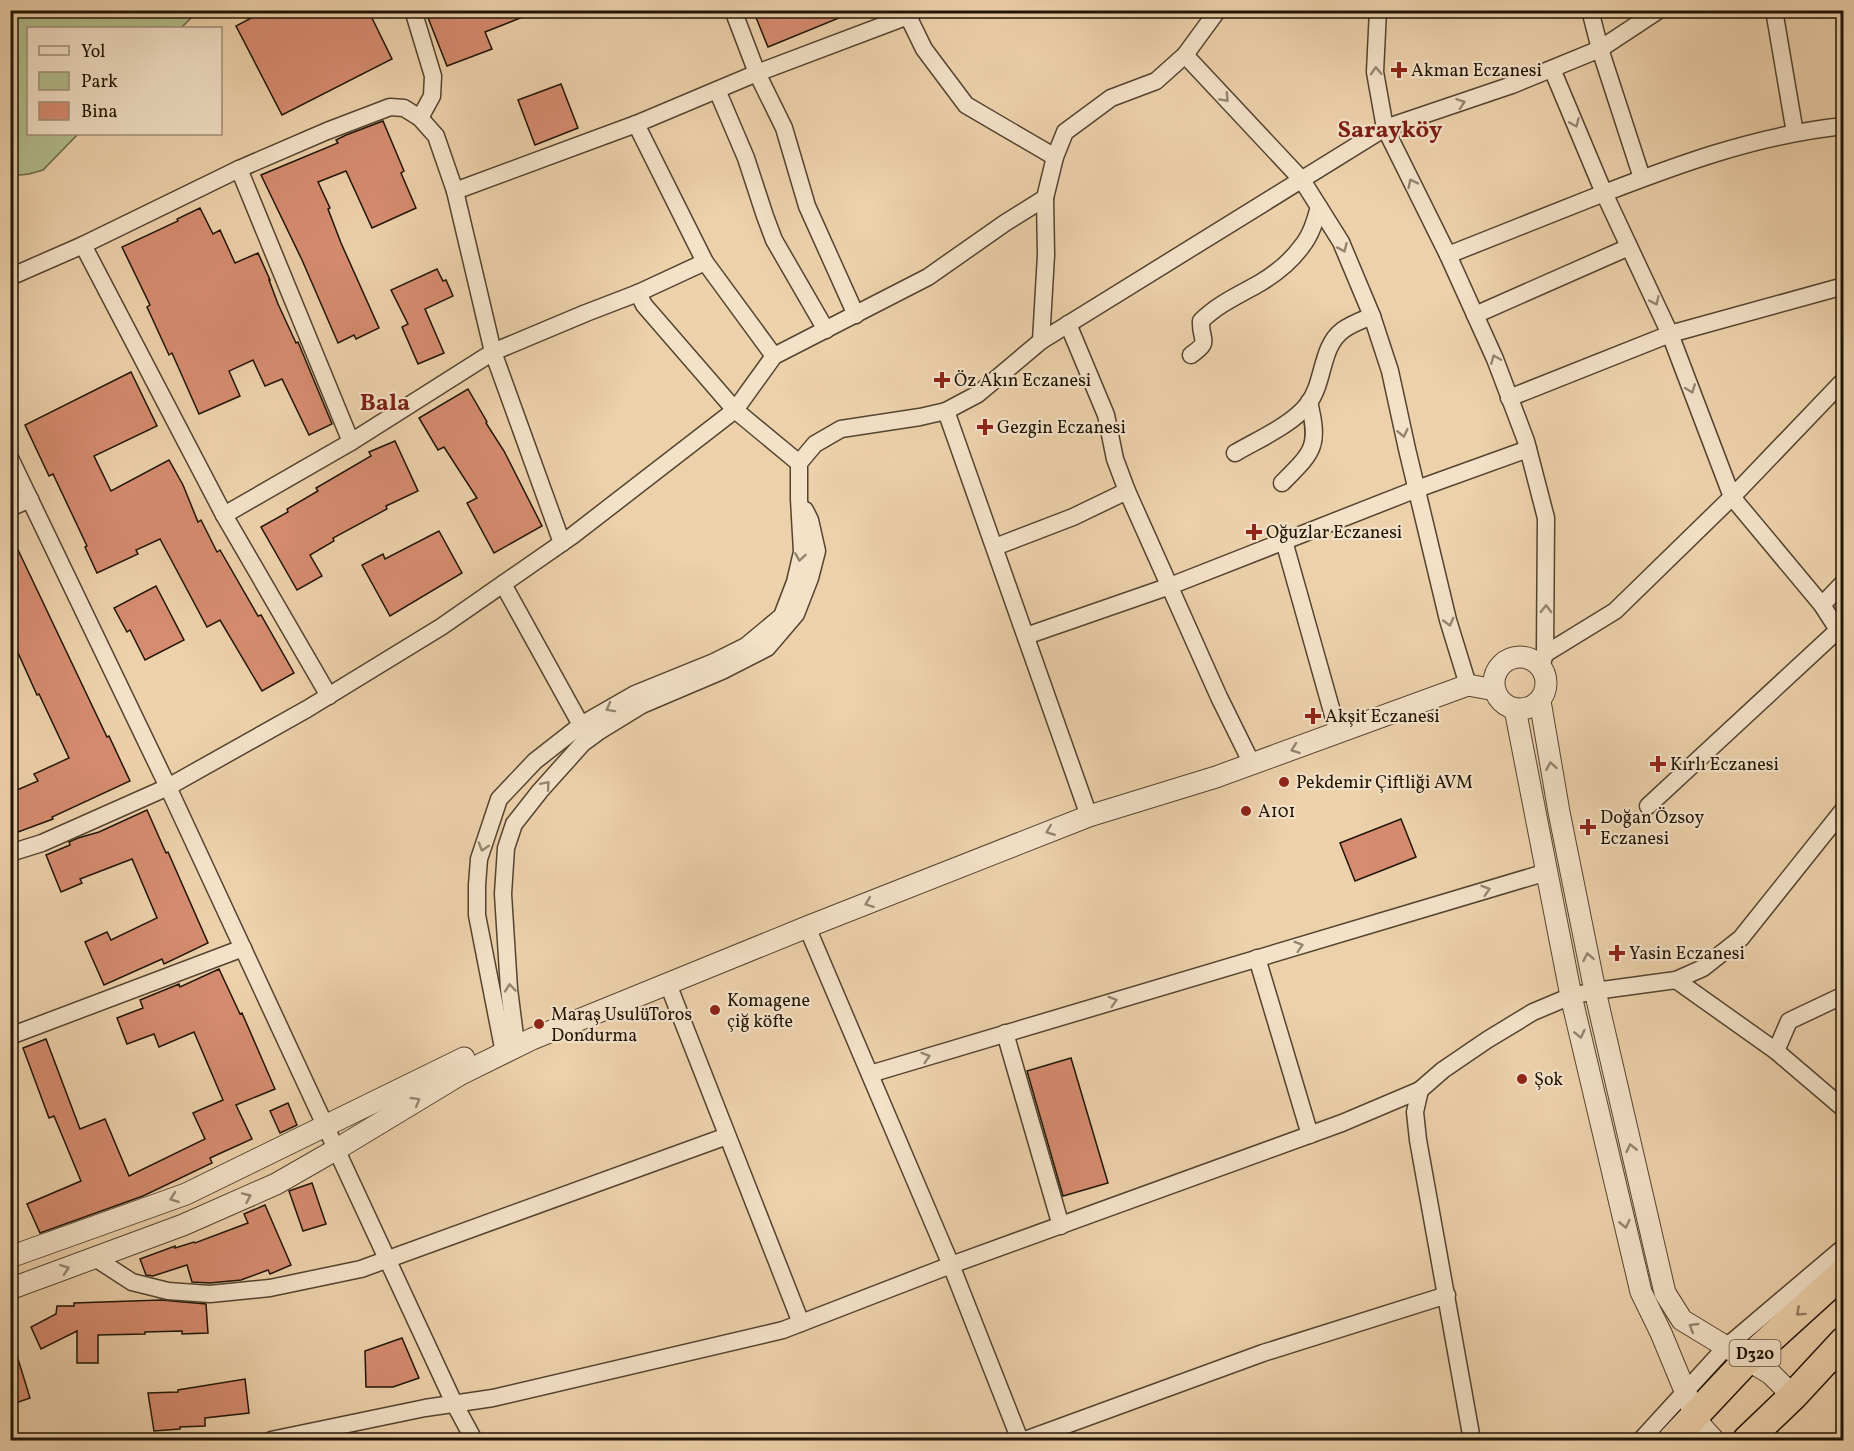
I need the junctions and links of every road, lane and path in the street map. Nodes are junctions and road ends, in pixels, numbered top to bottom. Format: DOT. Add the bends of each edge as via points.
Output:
graph roads {
  1 [pos="413,10"];
  2 [pos="733,10"];
  3 [pos="1218,10"];
  4 [pos="1378,10"];
  5 [pos="1590,10"];
  6 [pos="1659,10"];
  7 [pos="1774,10"];
  8 [pos="907,14"];
  9 [pos="1600,49"];
  10 [pos="1185,55"];
  11 [pos="1552,69"];
  12 [pos="757,73"];
  13 [pos="717,90"];
  14 [pos="420,118"];
  15 [pos="636,124"];
  16 [pos="1844,126"];
  17 [pos="1385,128"];
  18 [pos="1795,133"];
  19 [pos="1055,157"];
  20 [pos="239,169"];
  21 [pos="1642,178"];
  22 [pos="1302,180"];
  23 [pos="455,191"];
  24 [pos="1604,193"];
  25 [pos="1045,198"];
  26 [pos="1319,207"];
  27 [pos="83,245"];
  28 [pos="1629,247"];
  29 [pos="1448,255"];
  30 [pos="705,262"];
  31 [pos="10,277"];
  32 [pos="1844,286"];
  33 [pos="638,293"];
  34 [pos="856,315"];
  35 [pos="1475,315"];
  36 [pos="1372,316"];
  37 [pos="1068,324"];
  38 [pos="826,330"];
  39 [pos="1670,334"];
  40 [pos="1041,341"];
  41 [pos="493,352"];
  42 [pos="1191,355"];
  43 [pos="774,356"];
  44 [pos="1844,380"];
  45 [pos="1509,398"];
  46 [pos="1310,402"];
  47 [pos="735,410"];
  48 [pos="946,411"];
  49 [pos="351,442"];
  50 [pos="1528,449"];
  51 [pos="1235,453"];
  52 [pos="10,458"];
  53 [pos="800,463"];
  54 [pos="1282,483"];
  55 [pos="1417,489"];
  56 [pos="1127,490"];
  57 [pos="1732,497"];
  58 [pos="30,499"];
  59 [pos="799,499"];
  60 [pos="10,508"];
  61 [pos="224,515"];
  62 [pos="1284,541"];
  63 [pos="562,543"];
  64 [pos="995,547"];
  65 [pos="1844,582"];
  66 [pos="503,584"];
  67 [pos="1170,586"];
  68 [pos="1822,604"];
  69 [pos="1840,635"];
  70 [pos="1026,636"];
  71 [pos="1543,661"];
  72 [pos="1468,686"];
  73 [pos="1495,690"];
  74 [pos="328,696"];
  75 [pos="1540,701"];
  76 [pos="1515,709"];
  77 [pos="581,725"];
  78 [pos="1338,733"];
  79 [pos="1252,764"];
  80 [pos="168,787"];
  81 [pos="1648,806"];
  82 [pos="1844,809"];
  83 [pos="1089,816"];
  84 [pos="10,853"];
  85 [pos="1547,872"];
  86 [pos="807,927"];
  87 [pos="243,948"];
  88 [pos="1257,958"];
  89 [pos="1676,980"];
  90 [pos="668,984"];
  91 [pos="1595,991"];
  92 [pos="1844,994"];
  93 [pos="1571,996"];
  94 [pos="1005,1033"];
  95 [pos="10,1036"];
  96 [pos="514,1043"];
  97 [pos="1776,1051"];
  98 [pos="870,1074"];
  99 [pos="1420,1090"];
  100 [pos="1844,1109"];
  101 [pos="326,1126"];
  102 [pos="1310,1135"];
  103 [pos="727,1136"];
  104 [pos="337,1149"];
  105 [pos="1061,1226"];
  106 [pos="1844,1247"];
  107 [pos="10,1257"];
  108 [pos="95,1258"];
  109 [pos="388,1258"];
  110 [pos="951,1265"];
  111 [pos="1844,1272"];
  112 [pos="10,1289"];
  113 [pos="1447,1295"];
  114 [pos="801,1323"];
  115 [pos="1844,1341"];
  116 [pos="1737,1353"];
  117 [pos="1793,1396"];
  118 [pos="454,1403"];
  119 [pos="1690,1403"];
  120 [pos="282,1440"];
  121 [pos="474,1440"];
  122 [pos="1020,1440"];
  123 [pos="1025,1440"];
  124 [pos="1472,1440"];
  125 [pos="1641,1440"];
  126 [pos="1672,1440"];
  127 [pos="1714,1440"];
  128 [pos="1748,1440"];
  1 -- 14 [label="street" via="433,76 432,96"];
  2 -- 12 [label="street"];
  3 -- 10 [label="street"];
  17 -- 4 [label="street, one-way" via="1375,72"];
  5 -- 9 [label="street"];
  6 -- 9 [label="street"];
  7 -- 18 [label="street"];
  8 -- 12 [label="street"];
  8 -- 19 [label="street" via="924,49 966,105"];
  9 -- 11 [label="street"];
  9 -- 21 [label="street"];
  10 -- 19 [label="street" via="1156,81 1111,98 1065,132"];
  10 -- 22 [label="street, one-way"];
  17 -- 11 [label="street, one-way"];
  11 -- 24 [label="street, one-way"];
  12 -- 13 [label="street"];
  12 -- 34 [label="street" via="784,128 807,206"];
  13 -- 15 [label="street"];
  13 -- 38 [label="street" via="774,240"];
  14 -- 20 [label="street" via="404,108 390,107"];
  14 -- 23 [label="street" via="436,136"];
  15 -- 23 [label="street"];
  15 -- 30 [label="street"];
  16 -- 18 [label="street"];
  17 -- 22 [label="street"];
  29 -- 17 [label="street, one-way"];
  18 -- 21 [label="street" via="1721,151"];
  19 -- 25 [label="street"];
  20 -- 27 [label="street"];
  20 -- 49 [label="street"];
  21 -- 24 [label="street"];
  22 -- 26 [label="street"];
  22 -- 37 [label="street"];
  23 -- 41 [label="street"];
  24 -- 28 [label="street"];
  24 -- 29 [label="street"];
  25 -- 34 [label="street" via="928,277"];
  25 -- 40 [label="street"];
  26 -- 36 [label="street, one-way" via="1341,242"];
  26 -- 42 [label="street" via="1302,246 1285,263 1201,321 1202,347"];
  27 -- 31 [label="street"];
  27 -- 61 [label="street"];
  28 -- 35 [label="street"];
  28 -- 39 [label="street, one-way"];
  29 -- 35 [label="street"];
  30 -- 33 [label="street"];
  30 -- 43 [label="street"];
  32 -- 39 [label="street"];
  33 -- 41 [label="street"];
  33 -- 47 [label="street"];
  34 -- 38 [label="street"];
  45 -- 35 [label="street, one-way"];
  36 -- 46 [label="street" via="1344,329 1331,344"];
  36 -- 55 [label="street, one-way" via="1390,371"];
  37 -- 40 [label="street"];
  37 -- 56 [label="street" via="1106,415 1115,459"];
  38 -- 43 [label="street"];
  39 -- 45 [label="street"];
  39 -- 57 [label="street, one-way"];
  40 -- 48 [label="street" via="978,394"];
  41 -- 49 [label="street"];
  41 -- 63 [label="street"];
  43 -- 47 [label="street"];
  44 -- 57 [label="street"];
  45 -- 50 [label="street"];
  46 -- 51 [label="street" via="1302,412"];
  46 -- 54 [label="street" via="1314,444 1304,461"];
  47 -- 53 [label="street"];
  47 -- 63 [label="street"];
  48 -- 53 [label="street" via="841,429 815,444"];
  48 -- 64 [label="street"];
  49 -- 61 [label="street"];
  50 -- 55 [label="street"];
  71 -- 50 [label="street, one-way" via="1546,518"];
  52 -- 58 [label="street"];
  53 -- 59 [label="street"];
  55 -- 62 [label="street"];
  55 -- 72 [label="street, one-way"];
  56 -- 64 [label="street" via="1073,518"];
  56 -- 67 [label="street"];
  57 -- 68 [label="street"];
  57 -- 71 [label="street" via="1615,611"];
  58 -- 60 [label="street"];
  58 -- 80 [label="street"];
  59 -- 77 [label="street, one-way" via="802,552 782,616 746,645 635,694"];
  96 -- 59 [label="street, one-way" via="503,894 506,848 514,825 583,743 598,732 642,705 767,648 796,614 817,551 810,520"];
  61 -- 74 [label="street"];
  62 -- 67 [label="street"];
  62 -- 78 [label="street"];
  63 -- 66 [label="street"];
  64 -- 70 [label="street"];
  65 -- 68 [label="street"];
  66 -- 74 [label="street"];
  66 -- 77 [label="street"];
  67 -- 70 [label="street"];
  67 -- 79 [label="street"];
  68 -- 69 [label="street"];
  69 -- 81 [label="street"];
  70 -- 83 [label="street"];
  71 -- 73 [label="street" via="1523,657 1504,662 1497,670"];
  71 -- 75 [label="street" via="1546,690"];
  72 -- 73 [label="street"];
  72 -- 78 [label="street"];
  73 -- 76 [label="street" via="1499,699"];
  74 -- 80 [label="street"];
  75 -- 76 [label="street" via="1528,708"];
  91 -- 75 [label="street, one-way"];
  76 -- 85 [label="street"];
  77 -- 96 [label="street, one-way" via="535,761 499,799 479,858 477,915 493,991"];
  78 -- 79 [label="street, one-way"];
  79 -- 83 [label="street"];
  80 -- 84 [label="street" via="42,843"];
  80 -- 87 [label="street"];
  82 -- 89 [label="street" via="1741,938 1703,968"];
  83 -- 86 [label="street, one-way"];
  88 -- 85 [label="street, one-way"];
  85 -- 93 [label="street"];
  86 -- 90 [label="street"];
  86 -- 98 [label="street"];
  87 -- 95 [label="street"];
  87 -- 101 [label="street"];
  94 -- 88 [label="street, one-way"];
  88 -- 102 [label="street"];
  89 -- 91 [label="street"];
  89 -- 97 [label="street"];
  90 -- 96 [label="street"];
  90 -- 103 [label="street"];
  91 -- 93 [label="street"];
  116 -- 91 [label="street, one-way" via="1682,1320 1665,1293"];
  92 -- 97 [label="street" via="1789,1021"];
  93 -- 99 [label="street" via="1533,1012 1487,1040"];
  93 -- 119 [label="street, one-way" via="1641,1292"];
  98 -- 94 [label="street, one-way"];
  94 -- 105 [label="street"];
  96 -- 101 [label="street"];
  104 -- 96 [label="street, one-way"];
  97 -- 100 [label="street"];
  98 -- 110 [label="street"];
  99 -- 102 [label="street"];
  99 -- 113 [label="street" via="1415,1112 1418,1140"];
  101 -- 104 [label="street"];
  101 -- 107 [label="street, one-way" via="186,1194"];
  102 -- 105 [label="street"];
  103 -- 109 [label="street"];
  103 -- 114 [label="street"];
  108 -- 104 [label="street, one-way" via="194,1221 276,1184"];
  104 -- 109 [label="street"];
  105 -- 110 [label="street"];
  106 -- 116 [label="street"];
  108 -- 109 [label="street" via="132,1282 168,1291 210,1294 282,1286 361,1269"];
  112 -- 108 [label="street, one-way"];
  109 -- 118 [label="street"];
  110 -- 114 [label="street"];
  110 -- 122 [label="street"];
  111 -- 116 [label="highway, D320, one-way"];
  113 -- 123 [label="street" via="1263,1353"];
  113 -- 124 [label="street"];
  114 -- 118 [label="street" via="493,1398"];
  115 -- 117 [label="highway"];
  116 -- 117 [label="street" via="1771,1374"];
  116 -- 119 [label="highway, D320"];
  117 -- 128 [label="highway"];
  118 -- 120 [label="street"];
  118 -- 121 [label="street"];
  119 -- 125 [label="street"];
  119 -- 126 [label="highway, D320"];
  119 -- 127 [label="street"];
}
